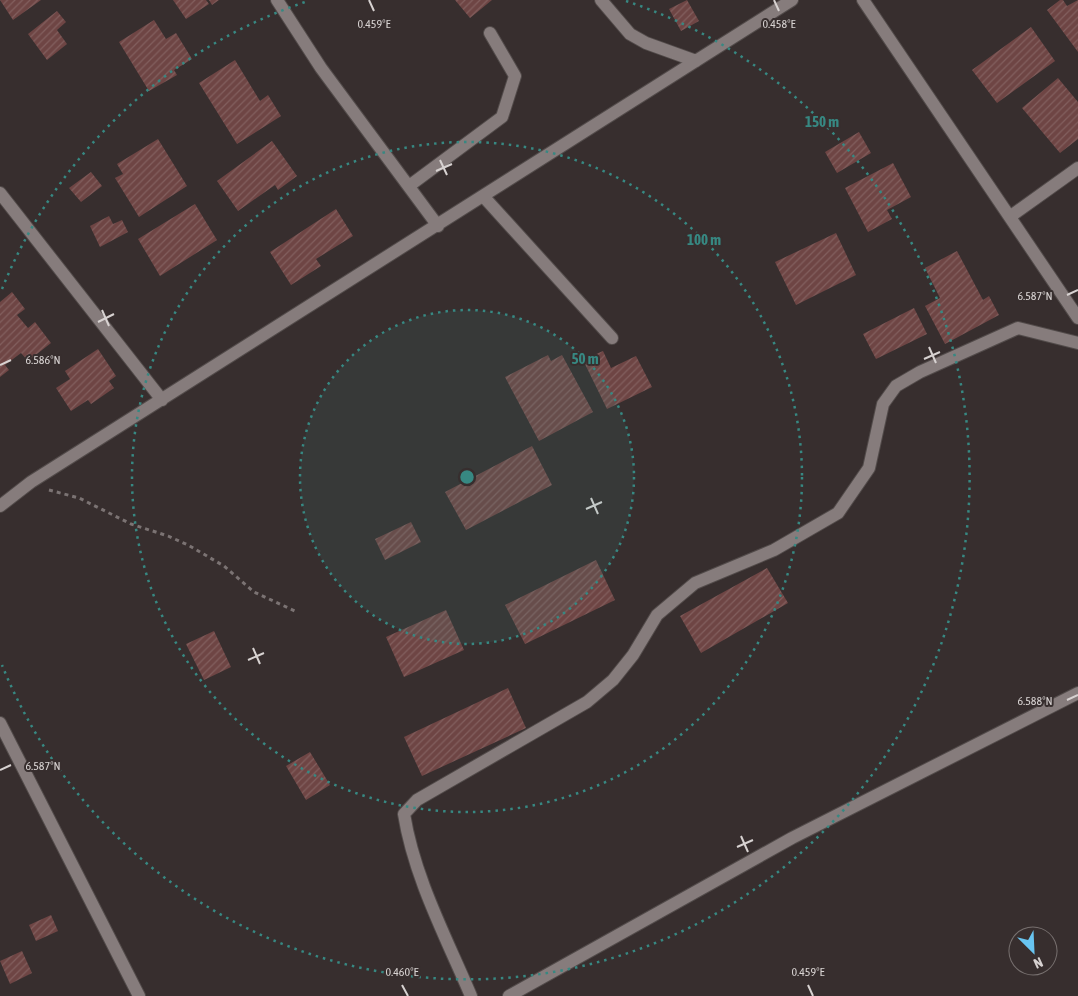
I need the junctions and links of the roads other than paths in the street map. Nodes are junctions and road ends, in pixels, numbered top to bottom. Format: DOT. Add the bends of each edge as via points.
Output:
graph roads {
  1 [pos="277,0"];
  2 [pos="601,0"];
  3 [pos="792,0"];
  4 [pos="863,0"];
  5 [pos="490,33"];
  6 [pos="696,61"];
  7 [pos="1078,168"];
  8 [pos="409,186"];
  9 [pos="0,193"];
  10 [pos="483,196"];
  11 [pos="1011,216"];
  12 [pos="438,226"];
  13 [pos="1078,318"];
  14 [pos="612,338"];
  15 [pos="1078,343"];
  16 [pos="162,400"];
  17 [pos="0,506"];
  18 [pos="1078,693"];
  19 [pos="0,723"];
  20 [pos="139,996"];
  21 [pos="471,996"];
  22 [pos="509,996"];
  1 -- 8 [label="street" via="321,68"];
  2 -- 6 [label="street" via="630,34"];
  3 -- 6 [label="street"];
  4 -- 11 [label="street"];
  5 -- 8 [label="street" via="515,76 502,117"];
  6 -- 10 [label="street"];
  7 -- 11 [label="street"];
  8 -- 12 [label="street"];
  9 -- 16 [label="street"];
  10 -- 12 [label="street"];
  10 -- 14 [label="street"];
  11 -- 13 [label="street"];
  12 -- 16 [label="street"];
  15 -- 21 [label="street" via="1018,328 896,386 883,404 869,468 838,513 774,550 695,583 657,615 633,655 613,680 587,702 417,800 404,814 408,839"];
  16 -- 17 [label="street" via="31,482"];
  18 -- 22 [label="street" via="792,838"];
  19 -- 20 [label="street"];
}
